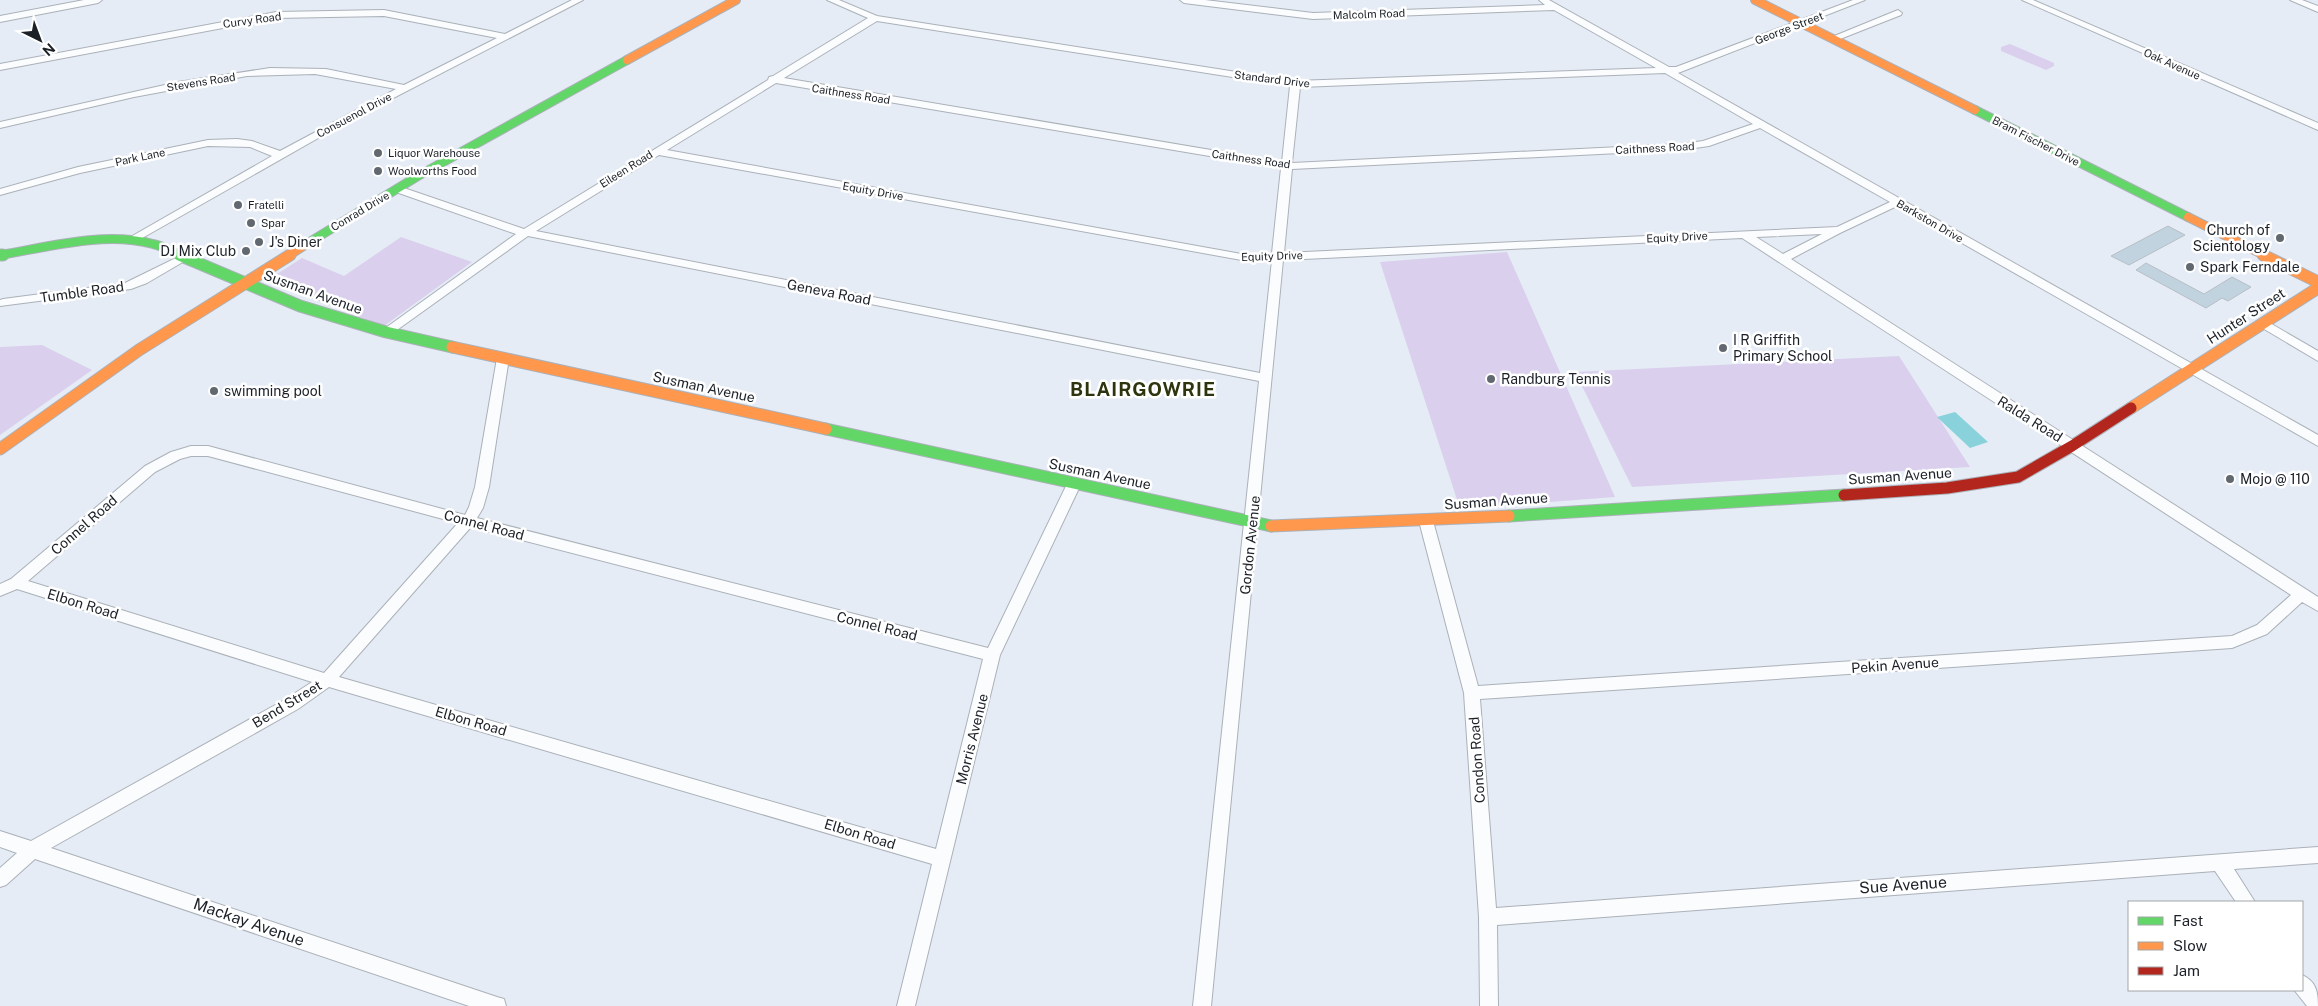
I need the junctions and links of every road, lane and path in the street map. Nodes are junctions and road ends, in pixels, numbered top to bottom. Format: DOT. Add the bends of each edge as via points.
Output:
graph roads {
  1 [pos="98,0"];
  2 [pos="579,0"];
  3 [pos="736,0"];
  4 [pos="831,0"];
  5 [pos="1184,0"];
  6 [pos="1543,0"];
  7 [pos="1755,0"];
  8 [pos="1861,0"];
  9 [pos="2026,0"];
  10 [pos="2294,0"];
  11 [pos="1556,8"];
  12 [pos="2318,9"];
  13 [pos="1898,13"];
  14 [pos="875,18"];
  15 [pos="0,19"];
  16 [pos="1800,23"];
  17 [pos="506,37"];
  18 [pos="1832,38"];
  19 [pos="1717,55"];
  20 [pos="0,67"];
  21 [pos="1667,71"];
  22 [pos="772,79"];
  23 [pos="1295,84"];
  24 [pos="404,88"];
  25 [pos="1761,124"];
  26 [pos="0,125"];
  27 [pos="2318,127"];
  28 [pos="655,152"];
  29 [pos="280,155"];
  30 [pos="1288,166"];
  31 [pos="397,189"];
  32 [pos="0,192"];
  33 [pos="1898,202"];
  34 [pos="1839,230"];
  35 [pos="526,232"];
  36 [pos="1742,233"];
  37 [pos="132,238"];
  38 [pos="0,255"];
  39 [pos="1278,256"];
  40 [pos="184,257"];
  41 [pos="1781,260"];
  42 [pos="2318,282"];
  43 [pos="246,283"];
  44 [pos="2318,288"];
  45 [pos="4,303"];
  46 [pos="2260,325"];
  47 [pos="386,332"];
  48 [pos="2318,357"];
  49 [pos="503,358"];
  50 [pos="2191,369"];
  51 [pos="1266,378"];
  52 [pos="2318,442"];
  53 [pos="2072,446"];
  54 [pos="0,449"];
  55 [pos="1074,484"];
  56 [pos="468,521"];
  57 [pos="1426,521"];
  58 [pos="1252,523"];
  59 [pos="16,583"];
  60 [pos="0,590"];
  61 [pos="2300,594"];
  62 [pos="2318,605"];
  63 [pos="992,656"];
  64 [pos="327,680"];
  65 [pos="1472,693"];
  66 [pos="0,839"];
  67 [pos="33,849"];
  68 [pos="2318,855"];
  69 [pos="943,859"];
  70 [pos="2220,864"];
  71 [pos="0,879"];
  72 [pos="2245,901"];
  73 [pos="1488,917"];
  74 [pos="2303,985"];
  75 [pos="497,1006"];
  76 [pos="906,1006"];
  77 [pos="1202,1006"];
  78 [pos="1488,1006"];
  79 [pos="2318,1006"];
  1 -- 15 [label="street"];
  2 -- 17 [label="street, Consuenol Drive"];
  3 -- 31 [label="street, Conrad Drive"];
  4 -- 14 [label="street, Standard Drive"];
  5 -- 11 [label="street, Malcolm Road" via="1313,16"];
  6 -- 11 [label="street, Barkston Drive"];
  7 -- 16 [label="street, Bram Fischer Drive"];
  8 -- 16 [label="street, George Street"];
  9 -- 27 [label="street, Oak Avenue"];
  10 -- 12 [label="street"];
  11 -- 21 [label="street, Barkston Drive"];
  13 -- 18 [label="street"];
  14 -- 22 [label="street, Eileen Road"];
  14 -- 23 [label="street, Standard Drive"];
  16 -- 18 [label="street, Bram Fischer Drive"];
  16 -- 19 [label="street, George Street"];
  17 -- 20 [label="street, Curvy Road" via="384,13 276,15"];
  17 -- 24 [label="street, Consuenol Drive"];
  18 -- 42 [label="street, Bram Fischer Drive"];
  19 -- 21 [label="street, Standard Drive"];
  21 -- 23 [label="street, Standard Drive"];
  21 -- 25 [label="street, Barkston Drive"];
  22 -- 28 [label="street, Eileen Road"];
  22 -- 30 [label="street, Caithness Road"];
  23 -- 30 [label="street, Gordon Avenue"];
  24 -- 26 [label="street, Stevens Road" via="325,72 228,77 54,111"];
  24 -- 29 [label="street, Consuenol Drive"];
  25 -- 30 [label="street, Caithness Road" via="1705,144 1681,147"];
  25 -- 33 [label="street, Barkston Drive"];
  28 -- 35 [label="street, Eileen Road"];
  28 -- 39 [label="street, Equity Drive" via="1243,258"];
  29 -- 32 [label="street, Park Lane" via="252,144 208,143 78,170"];
  29 -- 37 [label="street, Consuenol Drive"];
  30 -- 39 [label="street, Gordon Avenue"];
  31 -- 35 [label="street, Geneva Road"];
  31 -- 43 [label="street, Conrad Drive"];
  33 -- 34 [label="street, Equity Drive"];
  33 -- 50 [label="street, Barkston Drive"];
  34 -- 36 [label="street, Equity Drive"];
  34 -- 41 [label="street, Equity Drive"];
  35 -- 47 [label="street, Eileen Road"];
  35 -- 51 [label="street, Geneva Road"];
  36 -- 39 [label="street, Equity Drive"];
  36 -- 41 [label="street, Ralda Road"];
  37 -- 38 [label="street, Susman Avenue"];
  37 -- 40 [label="street, Susman Avenue"];
  39 -- 51 [label="street, Gordon Avenue"];
  40 -- 43 [label="street, Susman Avenue"];
  40 -- 45 [label="street, Tumble Road" via="127,286"];
  41 -- 53 [label="street, Ralda Road"];
  43 -- 47 [label="street, Susman Avenue" via="322,314"];
  43 -- 54 [label="street, Conrad Drive" via="139,350"];
  44 -- 46 [label="street, Hunter Street"];
  46 -- 48 [label="street"];
  46 -- 50 [label="street, Hunter Street"];
  47 -- 49 [label="street, Susman Avenue"];
  49 -- 55 [label="street, Susman Avenue"];
  49 -- 56 [label="street, Bend Street" via="482,487"];
  50 -- 52 [label="street, Barkston Drive"];
  50 -- 53 [label="street, Susman Avenue"];
  51 -- 58 [label="street, Gordon Avenue"];
  53 -- 57 [label="street, Susman Avenue" via="2018,477 1981,485"];
  53 -- 61 [label="street, Ralda Road"];
  55 -- 58 [label="street, Susman Avenue"];
  55 -- 63 [label="street, Morris Avenue"];
  56 -- 59 [label="street, Connel Road" via="222,453 190,451 150,469"];
  56 -- 63 [label="street, Connel Road"];
  56 -- 64 [label="street, Bend Street"];
  57 -- 58 [label="street, Susman Avenue" via="1280,527"];
  57 -- 65 [label="street, Condon Road"];
  58 -- 77 [label="street, Gordon Avenue"];
  59 -- 60 [label="street"];
  59 -- 64 [label="street, Elbon Road"];
  61 -- 62 [label="street, Ralda Road"];
  61 -- 65 [label="street, Pekin Avenue" via="2261,632 2232,642"];
  63 -- 69 [label="street, Morris Avenue"];
  64 -- 67 [label="street, Bend Street" via="292,704"];
  64 -- 69 [label="street, Elbon Road"];
  65 -- 73 [label="street, Condon Road"];
  66 -- 67 [label="street, Mackay Avenue"];
  67 -- 71 [label="street, Bend Street"];
  67 -- 75 [label="street, Mackay Avenue"];
  68 -- 70 [label="street, Sue Avenue"];
  69 -- 76 [label="street, Morris Avenue"];
  70 -- 72 [label="street"];
  70 -- 73 [label="street, Sue Avenue"];
  73 -- 78 [label="street, Condon Road"];
  74 -- 79 [label="street"];
}
